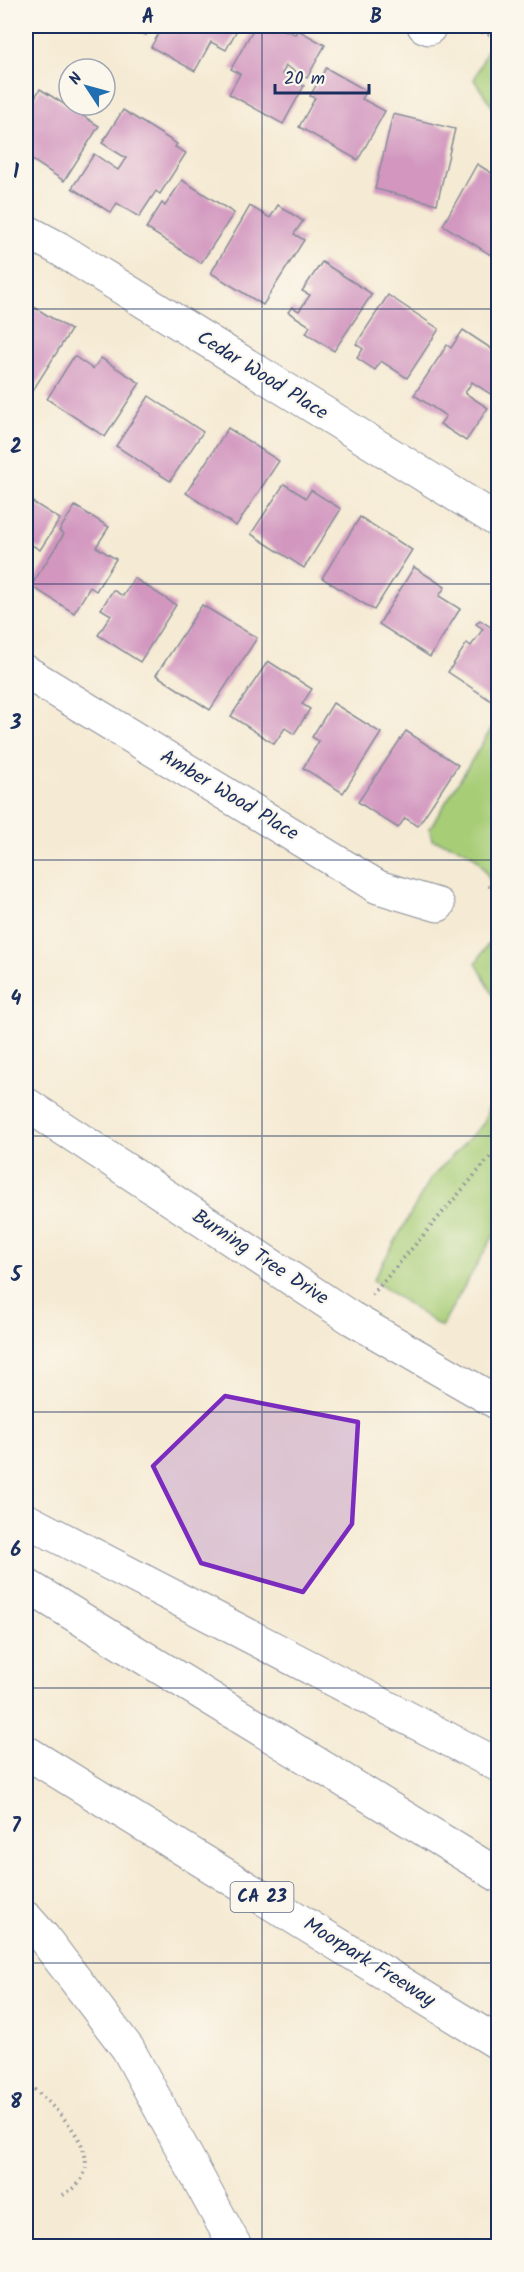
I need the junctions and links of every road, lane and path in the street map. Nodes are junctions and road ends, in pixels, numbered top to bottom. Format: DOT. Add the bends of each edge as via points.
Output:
graph roads {
  1 [pos="482,32"];
  2 [pos="498,37"];
  3 [pos="26,231"];
  4 [pos="498,521"];
  5 [pos="26,672"];
  6 [pos="498,842"];
  7 [pos="498,877"];
  8 [pos="498,885"];
  9 [pos="488,886"];
  10 [pos="438,905"];
  11 [pos="26,1104"];
  12 [pos="498,1148"];
  13 [pos="371,1295"];
  14 [pos="498,1403"];
  15 [pos="26,1520"];
  16 [pos="26,1586"];
  17 [pos="26,1752"];
  18 [pos="498,1765"];
  19 [pos="498,1875"];
  20 [pos="26,1918"];
  21 [pos="498,2043"];
  22 [pos="26,2081"];
  23 [pos="63,2195"];
  24 [pos="235,2247"];
  1 -- 2 [label="path"];
  3 -- 4 [label="main road, Cedar Wood Place"];
  5 -- 10 [label="main road, Amber Wood Place" via="378,887"];
  6 -- 7 [label="path"];
  8 -- 9 [label="path"];
  11 -- 14 [label="main road, Burning Tree Drive" via="351,1318"];
  12 -- 13 [label="path"];
  15 -- 18 [label="main road"];
  16 -- 19 [label="main road"];
  17 -- 21 [label="main road, Moorpark Freeway / CA 23"];
  20 -- 24 [label="main road" via="128,2049"];
  22 -- 23 [label="path" via="69,2124 87,2156 78,2185"];
}
